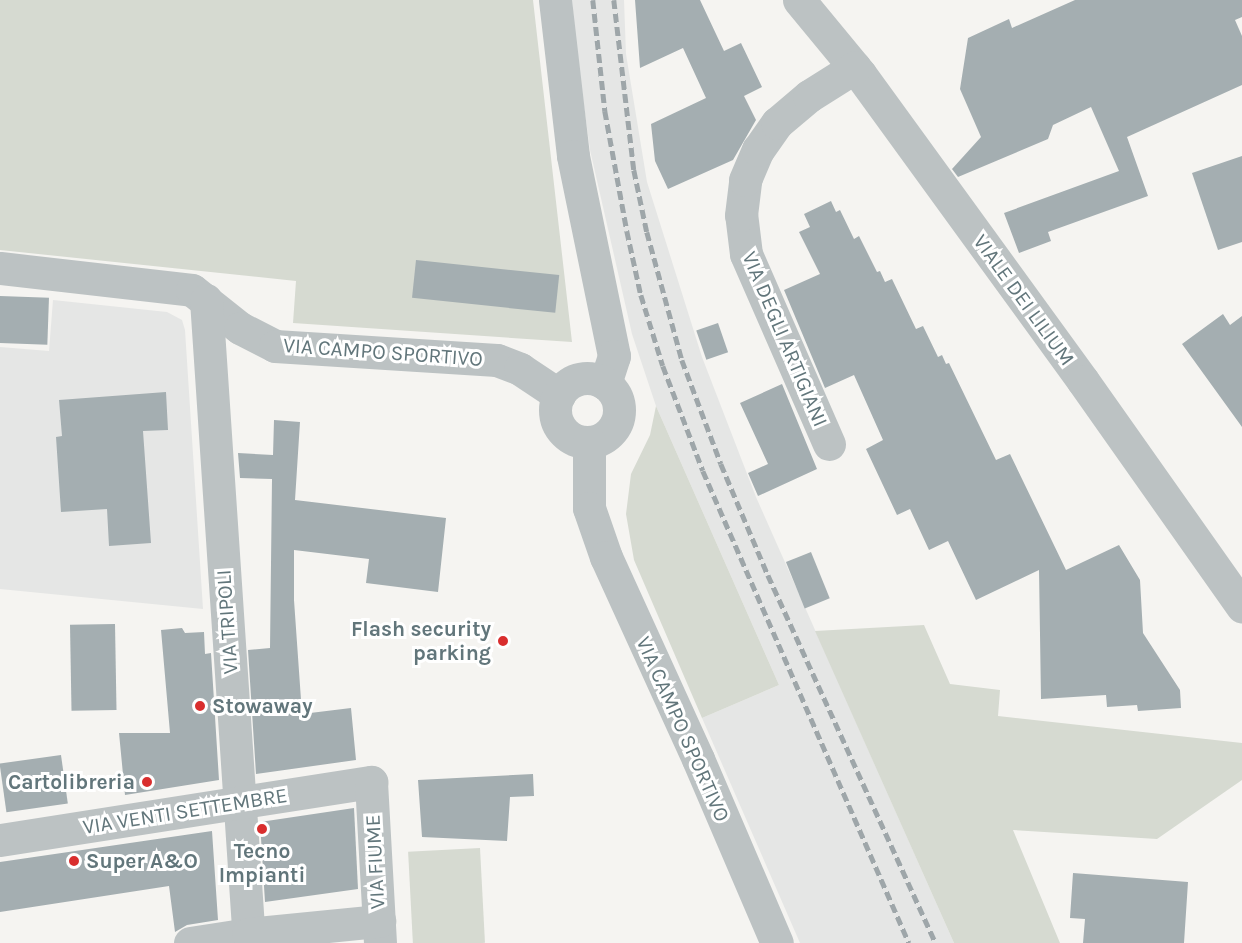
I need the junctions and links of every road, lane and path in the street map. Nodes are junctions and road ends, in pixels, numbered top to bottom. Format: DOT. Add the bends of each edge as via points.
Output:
graph roads {
  1 [pos="555,0"];
  2 [pos="799,0"];
  3 [pos="855,68"];
  4 [pos="0,268"];
  5 [pos="206,300"];
  6 [pos="605,384"];
  7 [pos="559,395"];
  8 [pos="589,442"];
  9 [pos="829,444"];
  10 [pos="1242,606"];
  11 [pos="371,782"];
  12 [pos="240,802"];
  13 [pos="0,840"];
  14 [pos="379,932"];
  15 [pos="249,938"];
  16 [pos="190,943"];
  17 [pos="777,943"];
  1 -- 6 [label="street" via="573,156 615,356"];
  2 -- 3 [label="street, VIALE DEI LILIUM"];
  3 -- 9 [label="street, VIA DEGLI ARTIGIANI" via="809,96 777,123 758,150 745,180 741,215 747,254"];
  3 -- 10 [label="street, VIALE DEI LILIUM"];
  4 -- 5 [label="street, VIA CAMPO SPORTIVO" via="192,290"];
  5 -- 7 [label="street, VIA CAMPO SPORTIVO" via="240,328 275,346 496,360 520,369"];
  5 -- 12 [label="street, VIA TRIPOLI"];
  6 -- 7 [label="street" via="585,378 566,386"];
  6 -- 8 [label="street" via="617,400 618,419 608,435"];
  7 -- 8 [label="street" via="556,414 563,432 580,442"];
  8 -- 17 [label="street, VIA CAMPO SPORTIVO" via="589,508 606,557"];
  11 -- 12 [label="street, VIA VENTI SETTEMBRE"];
  11 -- 14 [label="street, VIA FIUME"];
  12 -- 13 [label="street, VIA VENTI SETTEMBRE"];
  12 -- 15 [label="street, VIA TRIPOLI"];
  14 -- 15 [label="street"];
  15 -- 16 [label="street"];
}
